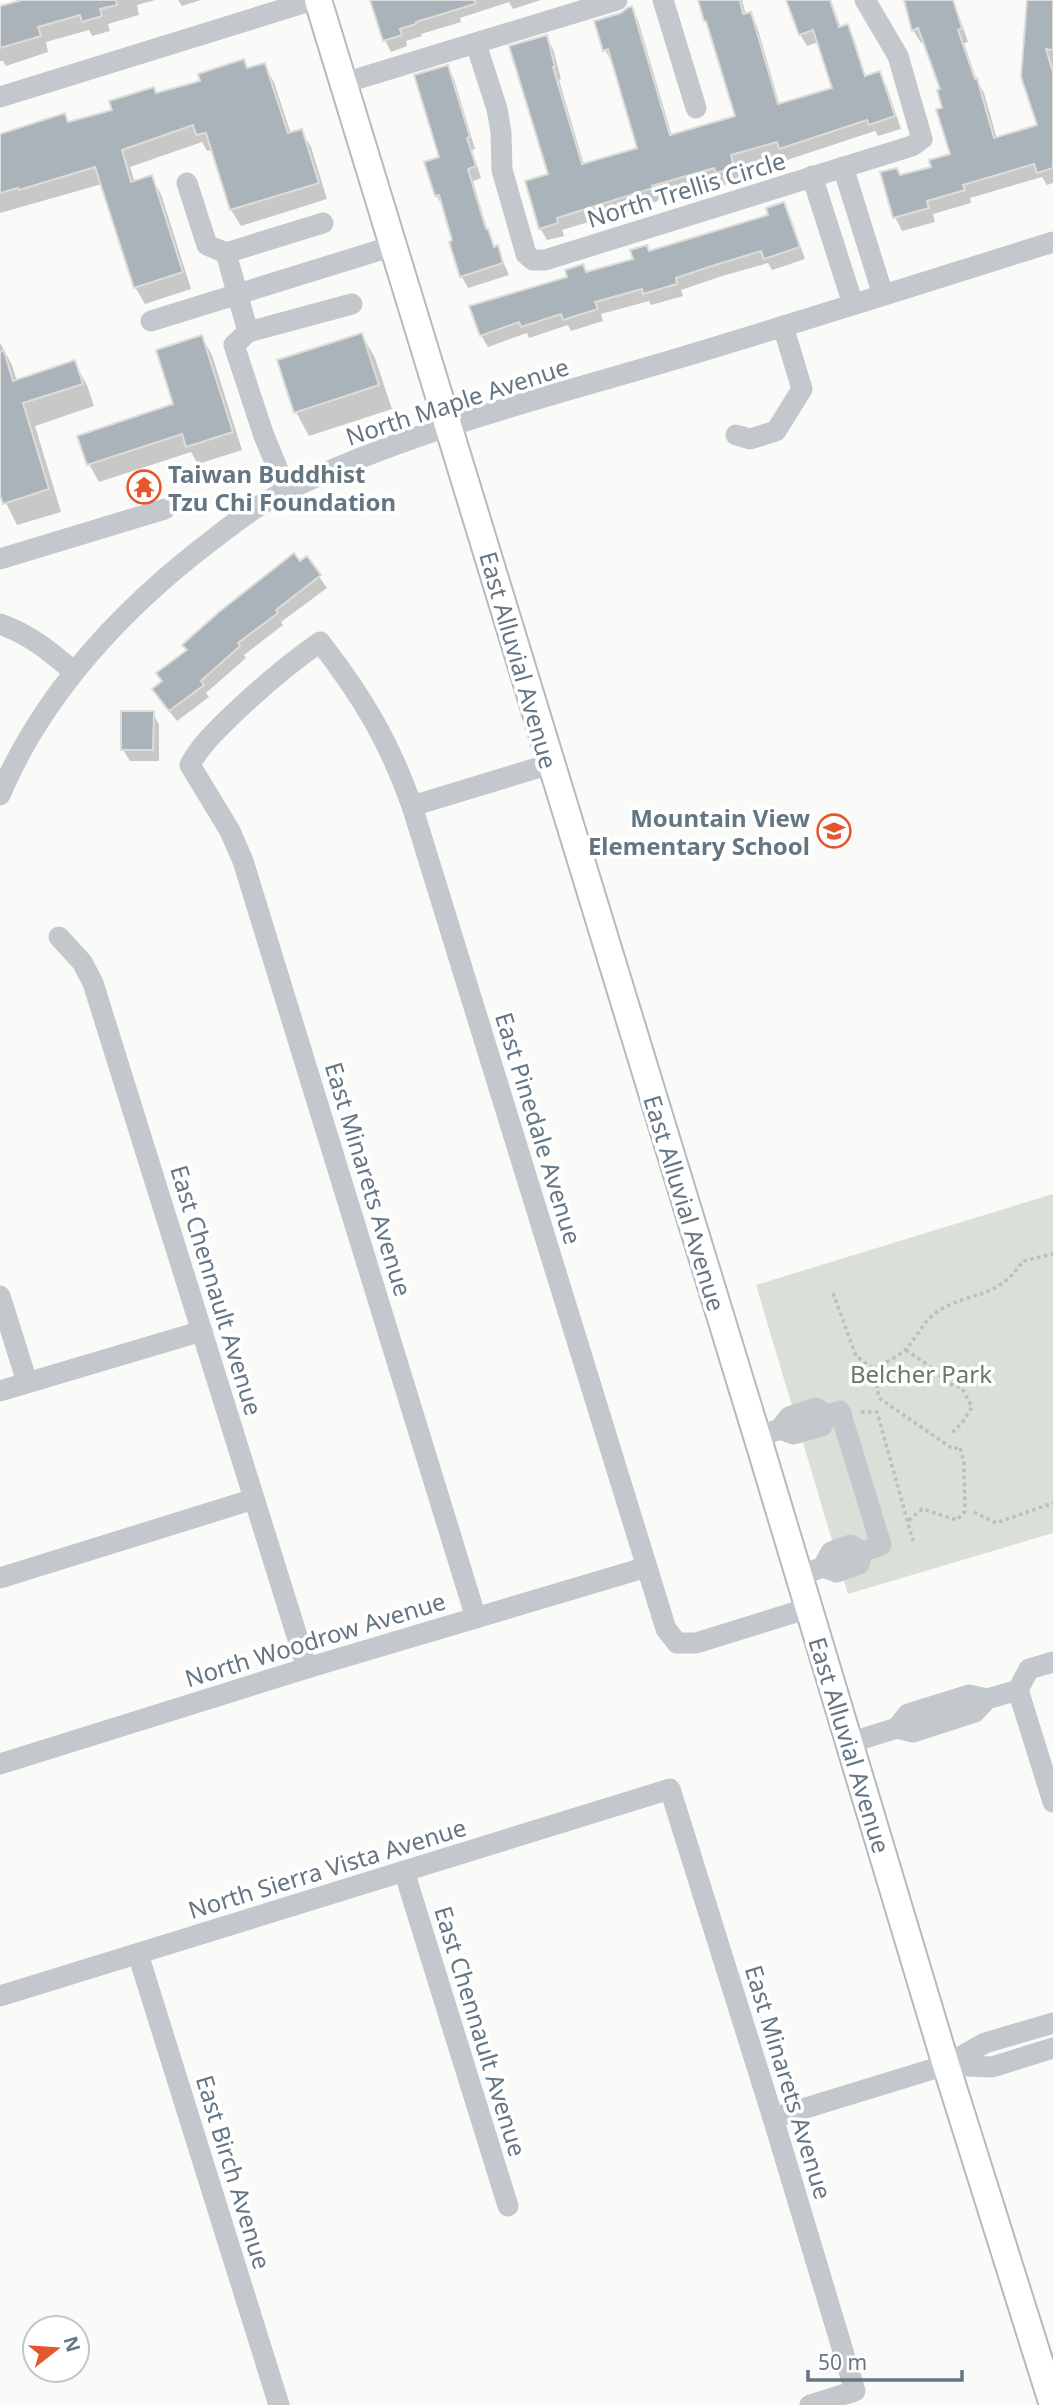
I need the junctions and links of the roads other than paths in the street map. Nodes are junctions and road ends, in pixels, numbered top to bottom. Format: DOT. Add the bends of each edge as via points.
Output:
graph roads {
  1 [pos="316,0"];
  2 [pos="617,0"];
  3 [pos="663,0"];
  4 [pos="865,0"];
  5 [pos="476,44"];
  6 [pos="344,83"];
  7 [pos="0,97"];
  8 [pos="696,108"];
  9 [pos="843,167"];
  10 [pos="812,176"];
  11 [pos="187,183"];
  12 [pos="323,223"];
  13 [pos="860,224"];
  14 [pos="830,233"];
  15 [pos="1053,243"];
  16 [pos="393,246"];
  17 [pos="226,253"];
  18 [pos="239,294"];
  19 [pos="883,295"];
  20 [pos="352,304"];
  21 [pos="853,304"];
  22 [pos="151,321"];
  23 [pos="783,326"];
  24 [pos="248,332"];
  25 [pos="449,426"];
  26 [pos="736,435"];
  27 [pos="286,491"];
  28 [pos="165,509"];
  29 [pos="0,559"];
  30 [pos="0,624"];
  31 [pos="74,673"];
  32 [pos="550,764"];
  33 [pos="190,765"];
  34 [pos="0,795"];
  35 [pos="412,806"];
  36 [pos="59,937"];
  37 [pos="0,1296"];
  38 [pos="202,1331"];
  39 [pos="27,1382"];
  40 [pos="0,1391"];
  41 [pos="769,1433"];
  42 [pos="254,1499"];
  43 [pos="647,1567"];
  44 [pos="811,1571"];
  45 [pos="0,1578"];
  46 [pos="809,1608"];
  47 [pos="476,1618"];
  48 [pos="1053,1661"];
  49 [pos="307,1668"];
  50 [pos="1018,1690"];
  51 [pos="849,1743"];
  52 [pos="0,1764"];
  53 [pos="670,1789"];
  54 [pos="1053,1802"];
  55 [pos="404,1871"];
  56 [pos="138,1954"];
  57 [pos="0,1996"];
  58 [pos="1053,2023"];
  59 [pos="1053,2048"];
  60 [pos="946,2065"];
  61 [pos="774,2118"];
  62 [pos="508,2206"];
  63 [pos="279,2405"];
  64 [pos="810,2405"];
  65 [pos="1053,2405"];
  1 -- 6 [label="main road, East Alluvial Avenue"];
  1 -- 7 [label="street"];
  2 -- 5 [label="street"];
  3 -- 8 [label="street"];
  4 -- 9 [label="street, North Trellis Circle" via="898,56 922,139"];
  5 -- 6 [label="street"];
  5 -- 10 [label="street, North Trellis Circle" via="497,109 502,170 526,254 533,260"];
  6 -- 16 [label="main road, East Alluvial Avenue"];
  9 -- 10 [label="street, North Trellis Circle"];
  9 -- 13 [label="street"];
  10 -- 14 [label="street"];
  11 -- 17 [label="street" via="207,245"];
  12 -- 17 [label="street"];
  13 -- 14 [label="street"];
  13 -- 19 [label="street"];
  14 -- 21 [label="street"];
  15 -- 19 [label="street, North Maple Avenue"];
  16 -- 18 [label="street"];
  16 -- 25 [label="main road, East Alluvial Avenue"];
  17 -- 18 [label="street"];
  18 -- 22 [label="street"];
  18 -- 24 [label="street"];
  19 -- 21 [label="street, North Maple Avenue"];
  20 -- 24 [label="street"];
  21 -- 23 [label="street, North Maple Avenue"];
  23 -- 25 [label="street, North Maple Avenue"];
  23 -- 26 [label="street" via="802,389 776,431 750,439"];
  24 -- 27 [label="street" via="234,345"];
  25 -- 27 [label="street, North Maple Avenue"];
  25 -- 32 [label="main road, East Alluvial Avenue"];
  27 -- 31 [label="street, North Maple Avenue" via="236,521 162,579"];
  28 -- 29 [label="street"];
  30 -- 31 [label="street" via="45,647"];
  31 -- 34 [label="street, North Maple Avenue" via="20,754"];
  32 -- 35 [label="street"];
  32 -- 41 [label="main road, East Alluvial Avenue"];
  33 -- 35 [label="street, East Pinedale Avenue" via="209,738 252,697 320,642 374,719"];
  33 -- 47 [label="street, East Minarets Avenue" via="243,861"];
  35 -- 43 [label="street, East Pinedale Avenue"];
  36 -- 38 [label="street, East Chennault Avenue" via="82,962 93,983"];
  37 -- 39 [label="street"];
  38 -- 39 [label="street"];
  38 -- 42 [label="street, East Chennault Avenue"];
  39 -- 40 [label="street"];
  41 -- 44 [label="main road, East Alluvial Avenue"];
  41 -- 44 [label="street" via="794,1434 822,1426 827,1415 840,1411 881,1545 862,1552 859,1564 837,1572"];
  42 -- 45 [label="street"];
  42 -- 49 [label="street, East Chennault Avenue"];
  43 -- 46 [label="street, East Pinedale Avenue" via="666,1629 677,1643 696,1643"];
  43 -- 47 [label="street, North Woodrow Avenue"];
  44 -- 46 [label="main road, East Alluvial Avenue"];
  46 -- 51 [label="main road, East Alluvial Avenue"];
  47 -- 49 [label="street, North Woodrow Avenue"];
  48 -- 50 [label="street" via="1030,1669"];
  49 -- 52 [label="street, North Woodrow Avenue"];
  50 -- 51 [label="street" via="987,1699 969,1695 908,1714 897,1728"];
  50 -- 54 [label="street"];
  51 -- 60 [label="main road, East Alluvial Avenue"];
  53 -- 55 [label="street, North Sierra Vista Avenue"];
  53 -- 61 [label="street, East Minarets Avenue"];
  55 -- 56 [label="street, North Sierra Vista Avenue"];
  55 -- 62 [label="street, East Chennault Avenue"];
  56 -- 57 [label="street, North Sierra Vista Avenue"];
  56 -- 63 [label="street, East Birch Avenue"];
  58 -- 60 [label="street" via="985,2043"];
  59 -- 60 [label="street" via="992,2067"];
  60 -- 61 [label="street"];
  60 -- 65 [label="main road, East Alluvial Avenue"];
  61 -- 64 [label="street, East Minarets Avenue" via="855,2392"];
}
